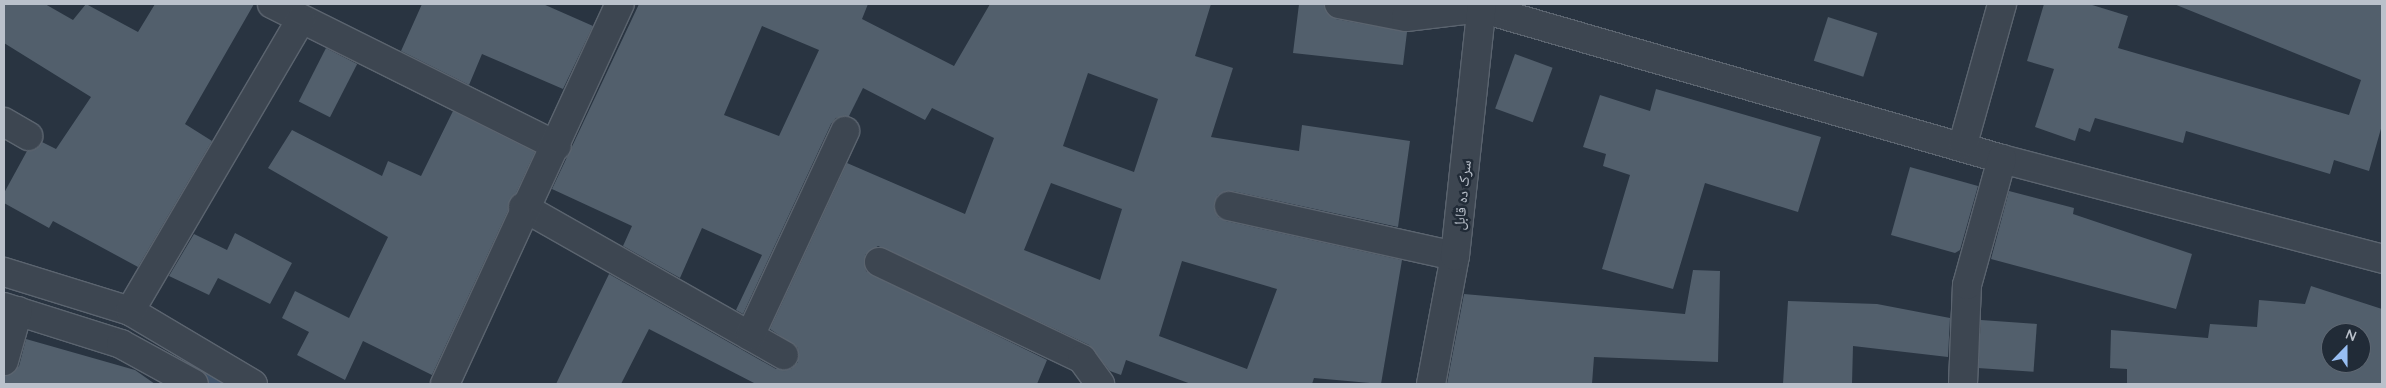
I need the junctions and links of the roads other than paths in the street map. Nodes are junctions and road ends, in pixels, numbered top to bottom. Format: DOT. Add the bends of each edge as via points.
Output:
graph roads {
  1 [pos="272,4"];
  2 [pos="620,4"];
  3 [pos="1338,4"];
  4 [pos="2002,4"];
  5 [pos="1481,6"];
  6 [pos="301,20"];
  7 [pos="4,122"];
  8 [pos="846,131"];
  9 [pos="28,136"];
  10 [pos="1963,144"];
  11 [pos="557,146"];
  12 [pos="2002,159"];
  13 [pos="1228,206"];
  14 [pos="523,207"];
  15 [pos="1455,256"];
  16 [pos="2382,259"];
  17 [pos="879,262"];
  18 [pos="4,272"];
  19 [pos="11,309"];
  20 [pos="130,311"];
  21 [pos="750,336"];
  22 [pos="784,355"];
  23 [pos="4,361"];
  24 [pos="194,384"];
  25 [pos="253,384"];
  26 [pos="445,384"];
  27 [pos="1100,384"];
  28 [pos="1431,384"];
  29 [pos="1963,384"];
  1 -- 6 [label="street"];
  2 -- 11 [label="street"];
  3 -- 5 [label="street" via="1406,17"];
  4 -- 10 [label="street"];
  5 -- 10 [label="street"];
  5 -- 15 [label="street, سرک ده قابل"];
  6 -- 11 [label="street"];
  6 -- 20 [label="street"];
  7 -- 9 [label="street"];
  8 -- 21 [label="street"];
  10 -- 12 [label="street"];
  11 -- 14 [label="street"];
  12 -- 16 [label="street"];
  12 -- 29 [label="street" via="1967,285"];
  13 -- 15 [label="street"];
  14 -- 21 [label="street"];
  14 -- 26 [label="street"];
  15 -- 28 [label="street, سرک ده قابل"];
  17 -- 27 [label="street" via="1082,359"];
  18 -- 20 [label="street"];
  19 -- 23 [label="street"];
  19 -- 24 [label="street" via="121,344"];
  20 -- 25 [label="street"];
  21 -- 22 [label="street"];
}
